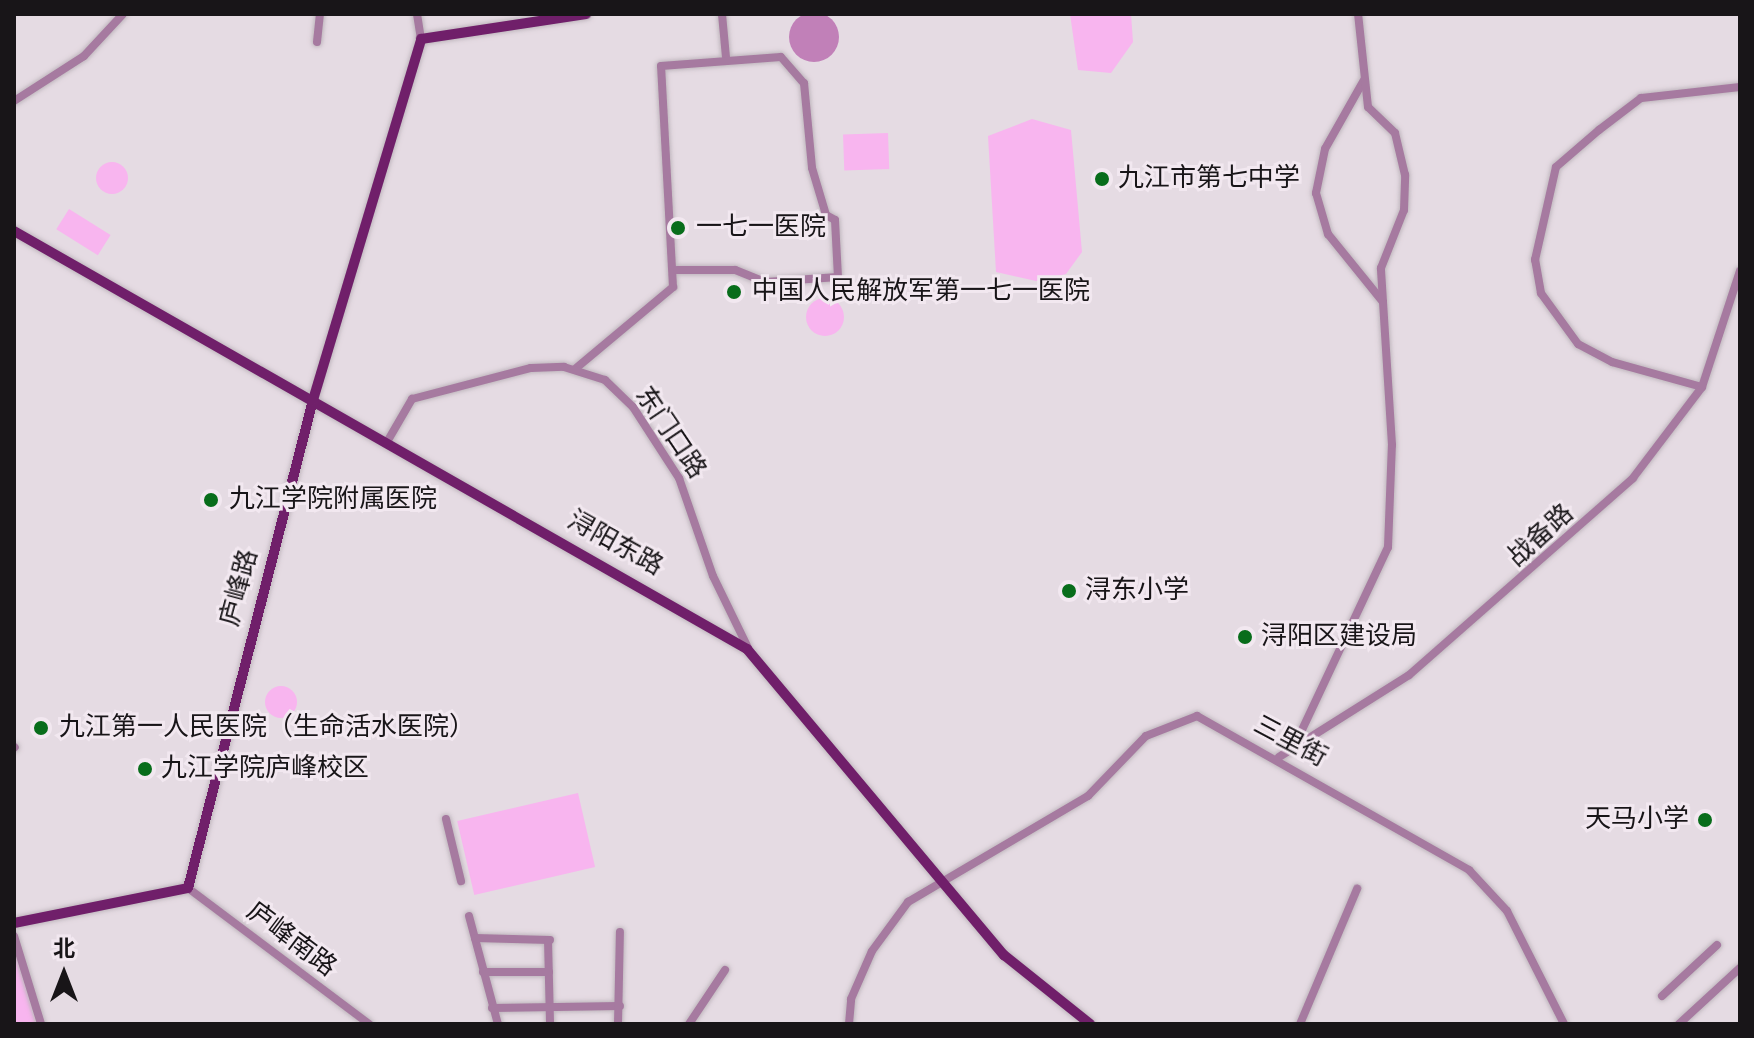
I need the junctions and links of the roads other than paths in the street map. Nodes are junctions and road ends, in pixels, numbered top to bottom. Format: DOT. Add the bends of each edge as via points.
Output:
graph roads {
  1 [pos="123,14"];
  2 [pos="320,14"];
  3 [pos="417,14"];
  4 [pos="586,14"];
  5 [pos="722,14"];
  6 [pos="1358,14"];
  7 [pos="421,39"];
  8 [pos="317,42"];
  9 [pos="726,57"];
  10 [pos="1364,79"];
  11 [pos="1740,87"];
  12 [pos="14,101"];
  13 [pos="14,231"];
  14 [pos="677,270"];
  15 [pos="1740,271"];
  16 [pos="1383,302"];
  17 [pos="575,369"];
  18 [pos="1702,387"];
  19 [pos="313,400"];
  20 [pos="387,442"];
  21 [pos="751,654"];
  22 [pos="1293,749"];
  23 [pos="1279,757"];
  24 [pos="446,819"];
  25 [pos="943,879"];
  26 [pos="461,881"];
  27 [pos="188,888"];
  28 [pos="1357,889"];
  29 [pos="469,916"];
  30 [pos="14,923"];
  31 [pos="620,932"];
  32 [pos="14,936"];
  33 [pos="475,938"];
  34 [pos="1717,945"];
  35 [pos="1740,968"];
  36 [pos="725,970"];
  37 [pos="483,972"];
  38 [pos="549,972"];
  39 [pos="1662,996"];
  40 [pos="620,1006"];
  41 [pos="550,1007"];
  42 [pos="492,1008"];
  43 [pos="41,1024"];
  44 [pos="369,1024"];
  45 [pos="498,1024"];
  46 [pos="550,1024"];
  47 [pos="618,1024"];
  48 [pos="689,1024"];
  49 [pos="849,1024"];
  50 [pos="1090,1024"];
  51 [pos="1300,1024"];
  52 [pos="1564,1024"];
  53 [pos="1679,1024"];
  1 -- 12 [label="street" via="84,56"];
  2 -- 8 [label="street"];
  3 -- 7 [label="street"];
  4 -- 7 [label="main road"];
  5 -- 9 [label="street"];
  6 -- 10 [label="street"];
  7 -- 19 [label="main road, 庐峰路"];
  9 -- 14 [label="street" via="670,62 658,76"];
  9 -- 14 [label="street" via="781,57 804,83 812,168 826,215 835,220 838,277 765,282 735,270"];
  10 -- 16 [label="street" via="1368,107 1395,133 1405,175 1404,210 1381,268"];
  10 -- 16 [label="street" via="1317,169 1316,193 1328,234"];
  11 -- 18 [label="street" via="1641,98 1599,130 1556,167 1535,260 1541,293 1578,344 1612,362"];
  13 -- 19 [label="main road, 浔阳东路"];
  14 -- 17 [label="street" via="664,299"];
  15 -- 18 [label="street, 战备路"];
  16 -- 22 [label="street" via="1392,445 1384,567"];
  17 -- 20 [label="street, 东门口路" via="531,368 412,399"];
  17 -- 21 [label="street, 东门口路" via="620,392 679,478 713,576"];
  18 -- 22 [label="street, 战备路" via="1652,457 1549,558 1409,675"];
  19 -- 20 [label="main road, 浔阳东路"];
  19 -- 27 [label="main road, 庐峰路"];
  20 -- 21 [label="main road, 浔阳东路"];
  21 -- 25 [label="main road, 浔阳东路"];
  22 -- 23 [label="street, 战备路"];
  23 -- 25 [label="street, 三里街" via="1197,716 1174,722 1146,736 1088,796"];
  23 -- 52 [label="street, 三里街" via="1427,841 1485,886 1507,911"];
  24 -- 26 [label="street"];
  25 -- 49 [label="street, 三里街" via="888,925 851,999"];
  25 -- 50 [label="main road, 浔阳东路" via="1004,955"];
  27 -- 30 [label="main road"];
  27 -- 44 [label="street, 庐峰南路"];
  28 -- 51 [label="street"];
  29 -- 33 [label="street"];
  31 -- 40 [label="street"];
  32 -- 43 [label="street"];
  33 -- 37 [label="street"];
  33 -- 38 [label="street" via="550,940"];
  34 -- 39 [label="street"];
  35 -- 53 [label="street"];
  36 -- 48 [label="street"];
  37 -- 38 [label="street"];
  37 -- 42 [label="street"];
  38 -- 41 [label="street"];
  40 -- 41 [label="street"];
  40 -- 47 [label="street"];
  41 -- 42 [label="street"];
  41 -- 46 [label="street"];
  42 -- 45 [label="street"];
}
